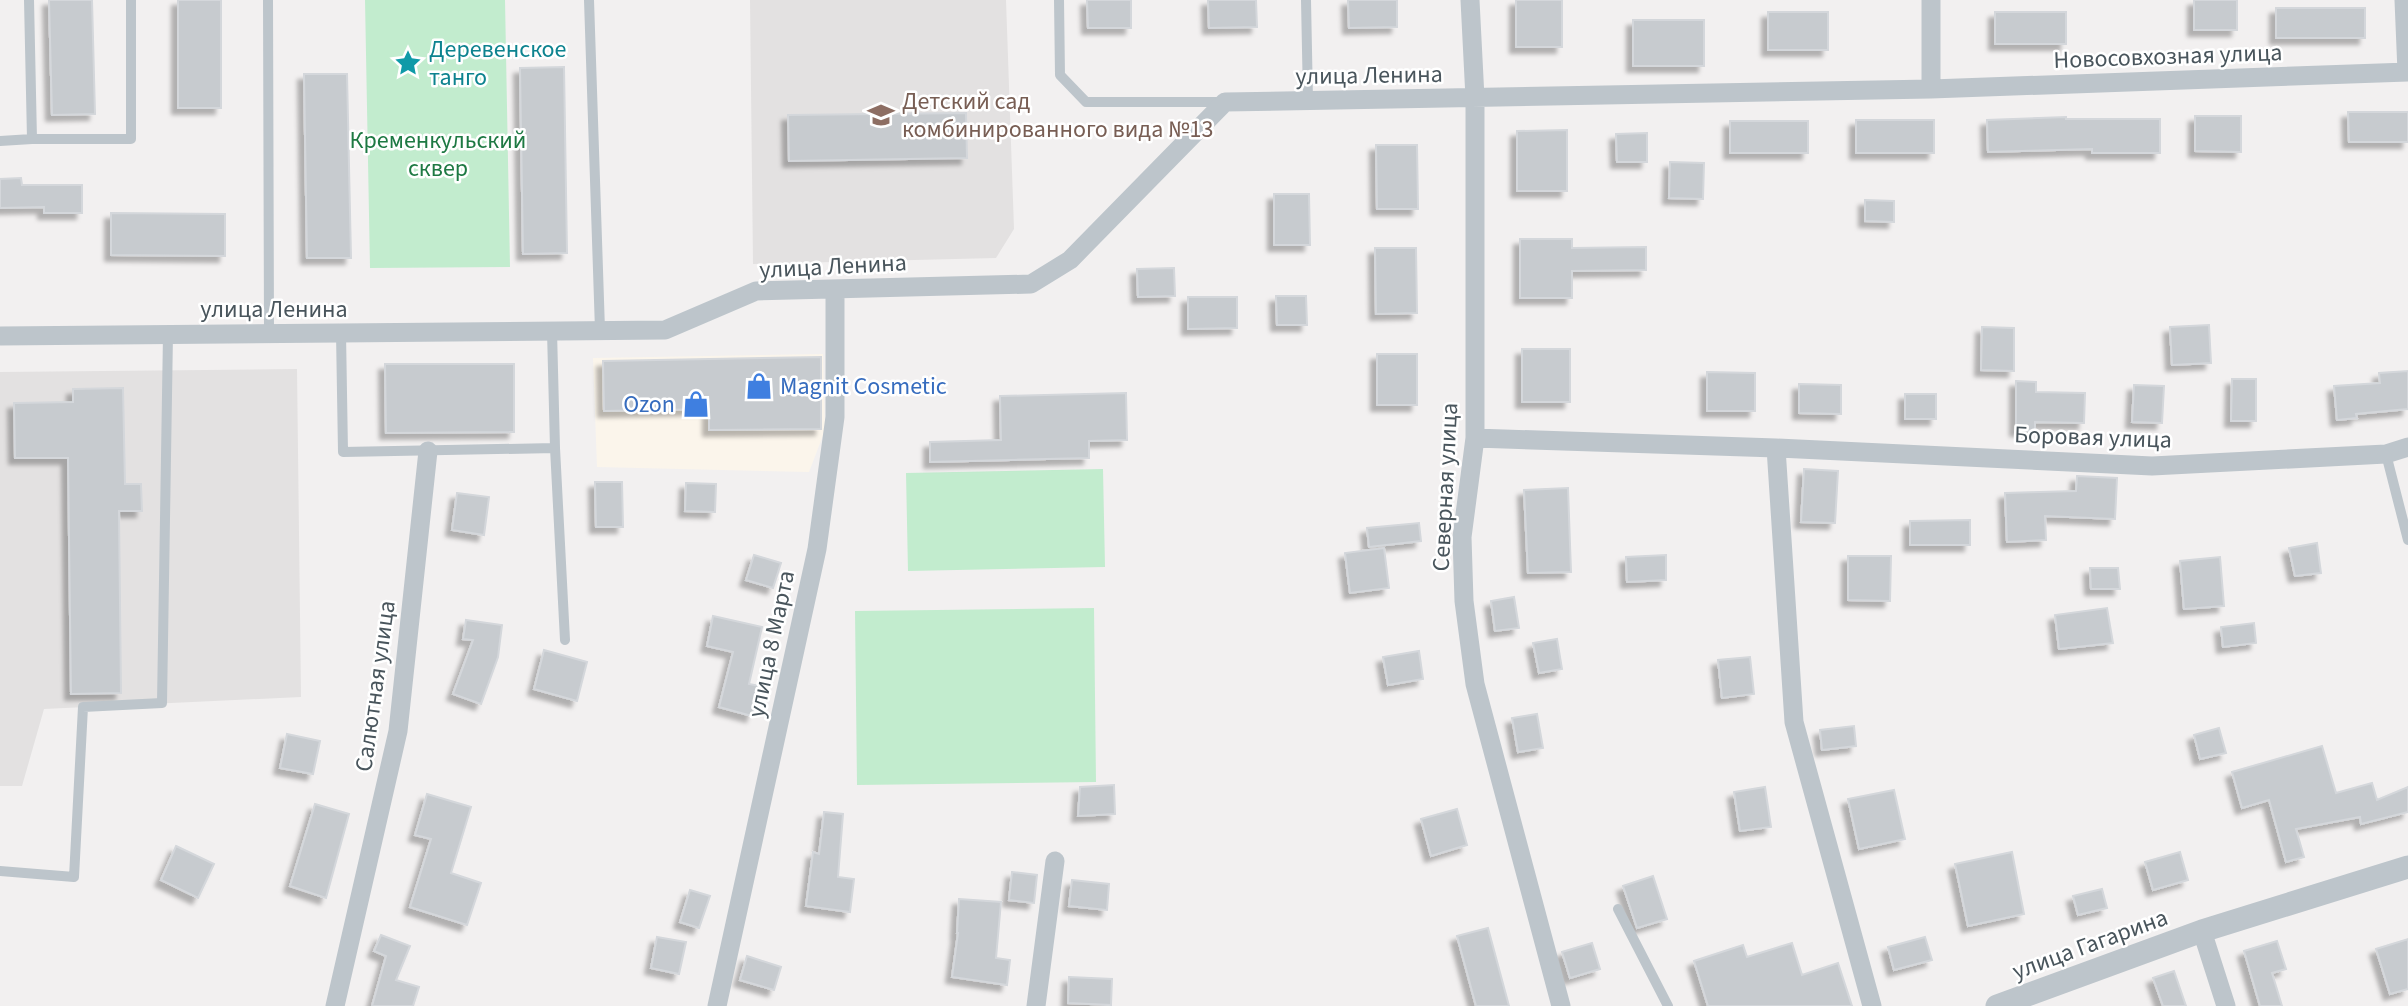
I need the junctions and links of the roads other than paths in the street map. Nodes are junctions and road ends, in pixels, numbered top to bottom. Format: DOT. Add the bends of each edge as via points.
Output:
graph roads {
  1 [pos="29,0"];
  2 [pos="131,0"];
  3 [pos="268,0"];
  4 [pos="589,0"];
  5 [pos="1059,0"];
  6 [pos="1306,0"];
  7 [pos="1470,0"];
  8 [pos="1931,0"];
  9 [pos="2403,0"];
  10 [pos="2407,72"];
  11 [pos="1931,89"];
  12 [pos="1475,98"];
  13 [pos="1308,100"];
  14 [pos="1225,102"];
  15 [pos="32,139"];
  16 [pos="0,141"];
  17 [pos="835,289"];
  18 [pos="600,330"];
  19 [pos="552,331"];
  20 [pos="269,333"];
  21 [pos="341,333"];
  22 [pos="168,334"];
  23 [pos="0,336"];
  24 [pos="1475,439"];
  25 [pos="2408,447"];
  26 [pos="1776,448"];
  27 [pos="555,449"];
  28 [pos="428,451"];
  29 [pos="2386,454"];
  30 [pos="2408,540"];
  31 [pos="565,640"];
  32 [pos="1055,860"];
  33 [pos="2408,867"];
  34 [pos="0,871"];
  35 [pos="1618,909"];
  36 [pos="2202,931"];
  37 [pos="335,1006"];
  38 [pos="717,1006"];
  39 [pos="1036,1006"];
  40 [pos="1561,1006"];
  41 [pos="1668,1006"];
  42 [pos="1872,1006"];
  43 [pos="1997,1006"];
  44 [pos="2226,1006"];
  1 -- 15 [label="lane"];
  2 -- 15 [label="lane" via="131,139"];
  3 -- 20 [label="lane"];
  4 -- 18 [label="lane"];
  5 -- 14 [label="lane" via="1060,75 1086,102"];
  6 -- 13 [label="lane"];
  7 -- 12 [label="street, Северная улица"];
  8 -- 11 [label="street"];
  9 -- 10 [label="street, Новосовхозная улица"];
  10 -- 11 [label="street, Новосовхозная улица"];
  11 -- 12 [label="street, Новосовхозная улица"];
  12 -- 13 [label="street, улица Ленина"];
  12 -- 24 [label="street, Северная улица"];
  13 -- 14 [label="street, улица Ленина"];
  14 -- 17 [label="street, улица Ленина" via="1070,260 1031,284"];
  15 -- 16 [label="lane"];
  17 -- 18 [label="street, улица Ленина" via="756,291 665,330"];
  17 -- 38 [label="street, улица 8 Марта" via="835,417 817,549"];
  18 -- 19 [label="street, улица Ленина"];
  19 -- 21 [label="street, улица Ленина"];
  19 -- 27 [label="lane"];
  20 -- 21 [label="street, улица Ленина"];
  20 -- 22 [label="street, улица Ленина"];
  21 -- 28 [label="lane" via="343,453"];
  22 -- 23 [label="street, улица Ленина"];
  22 -- 34 [label="lane" via="162,703 83,707 74,877"];
  24 -- 26 [label="street, Боровая улица"];
  24 -- 40 [label="street, Северная улица" via="1462,537 1464,601 1475,684"];
  25 -- 29 [label="street, Боровая улица"];
  26 -- 29 [label="street, Боровая улица" via="2152,466"];
  26 -- 42 [label="street" via="1794,722"];
  27 -- 28 [label="lane"];
  27 -- 31 [label="lane"];
  28 -- 37 [label="street, Салютная улица" via="398,731"];
  29 -- 30 [label="lane"];
  32 -- 39 [label="street"];
  33 -- 36 [label="street, улица Гагарина"];
  35 -- 41 [label="lane"];
  36 -- 43 [label="street, улица Гагарина"];
  36 -- 44 [label="street, улица Гагарина"];
}
